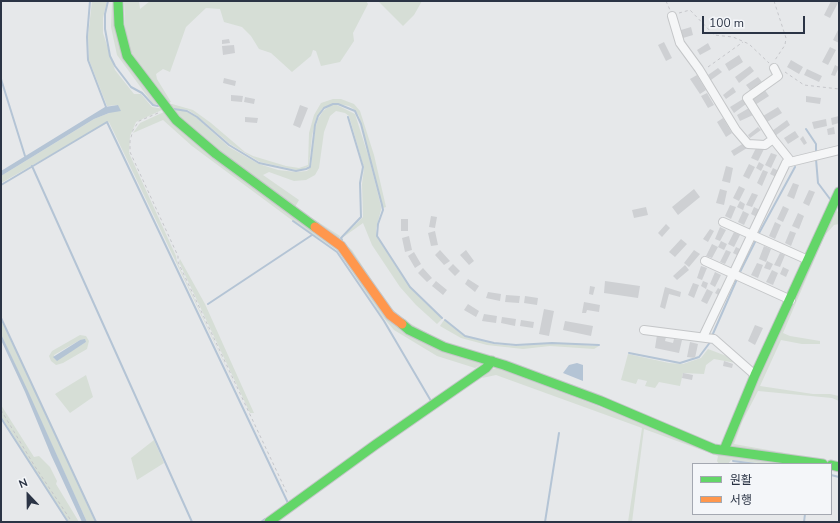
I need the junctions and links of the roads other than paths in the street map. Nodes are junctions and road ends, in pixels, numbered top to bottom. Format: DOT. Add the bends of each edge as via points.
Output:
graph roads {
  1 [pos="118,1"];
  2 [pos="672,16"];
  3 [pos="774,68"];
  4 [pos="773,139"];
  5 [pos="839,150"];
  6 [pos="786,164"];
  7 [pos="839,192"];
  8 [pos="723,222"];
  9 [pos="751,234"];
  10 [pos="808,260"];
  11 [pos="705,261"];
  12 [pos="733,274"];
  13 [pos="791,300"];
  14 [pos="644,330"];
  15 [pos="703,337"];
  16 [pos="492,361"];
  17 [pos="755,375"];
  18 [pos="724,450"];
  19 [pos="816,463"];
  20 [pos="269,522"];
  1 -- 16 [label="street" via="118,25 127,56 167,109 204,145 341,246 390,315 400,324 444,347"];
  2 -- 4 [label="street" via="680,43 736,130 748,144 765,145"];
  3 -- 4 [label="street" via="778,76 747,98"];
  4 -- 6 [label="street" via="789,159"];
  5 -- 6 [label="street"];
  6 -- 9 [label="street"];
  7 -- 10 [label="street"];
  8 -- 9 [label="street"];
  9 -- 10 [label="street"];
  9 -- 12 [label="street"];
  10 -- 13 [label="street"];
  11 -- 12 [label="street"];
  12 -- 13 [label="street"];
  12 -- 15 [label="street"];
  13 -- 17 [label="street"];
  14 -- 15 [label="street"];
  15 -- 17 [label="street" via="714,339"];
  16 -- 18 [label="street"];
  16 -- 20 [label="street" via="486,368"];
  17 -- 18 [label="street"];
  18 -- 19 [label="street"];
}
